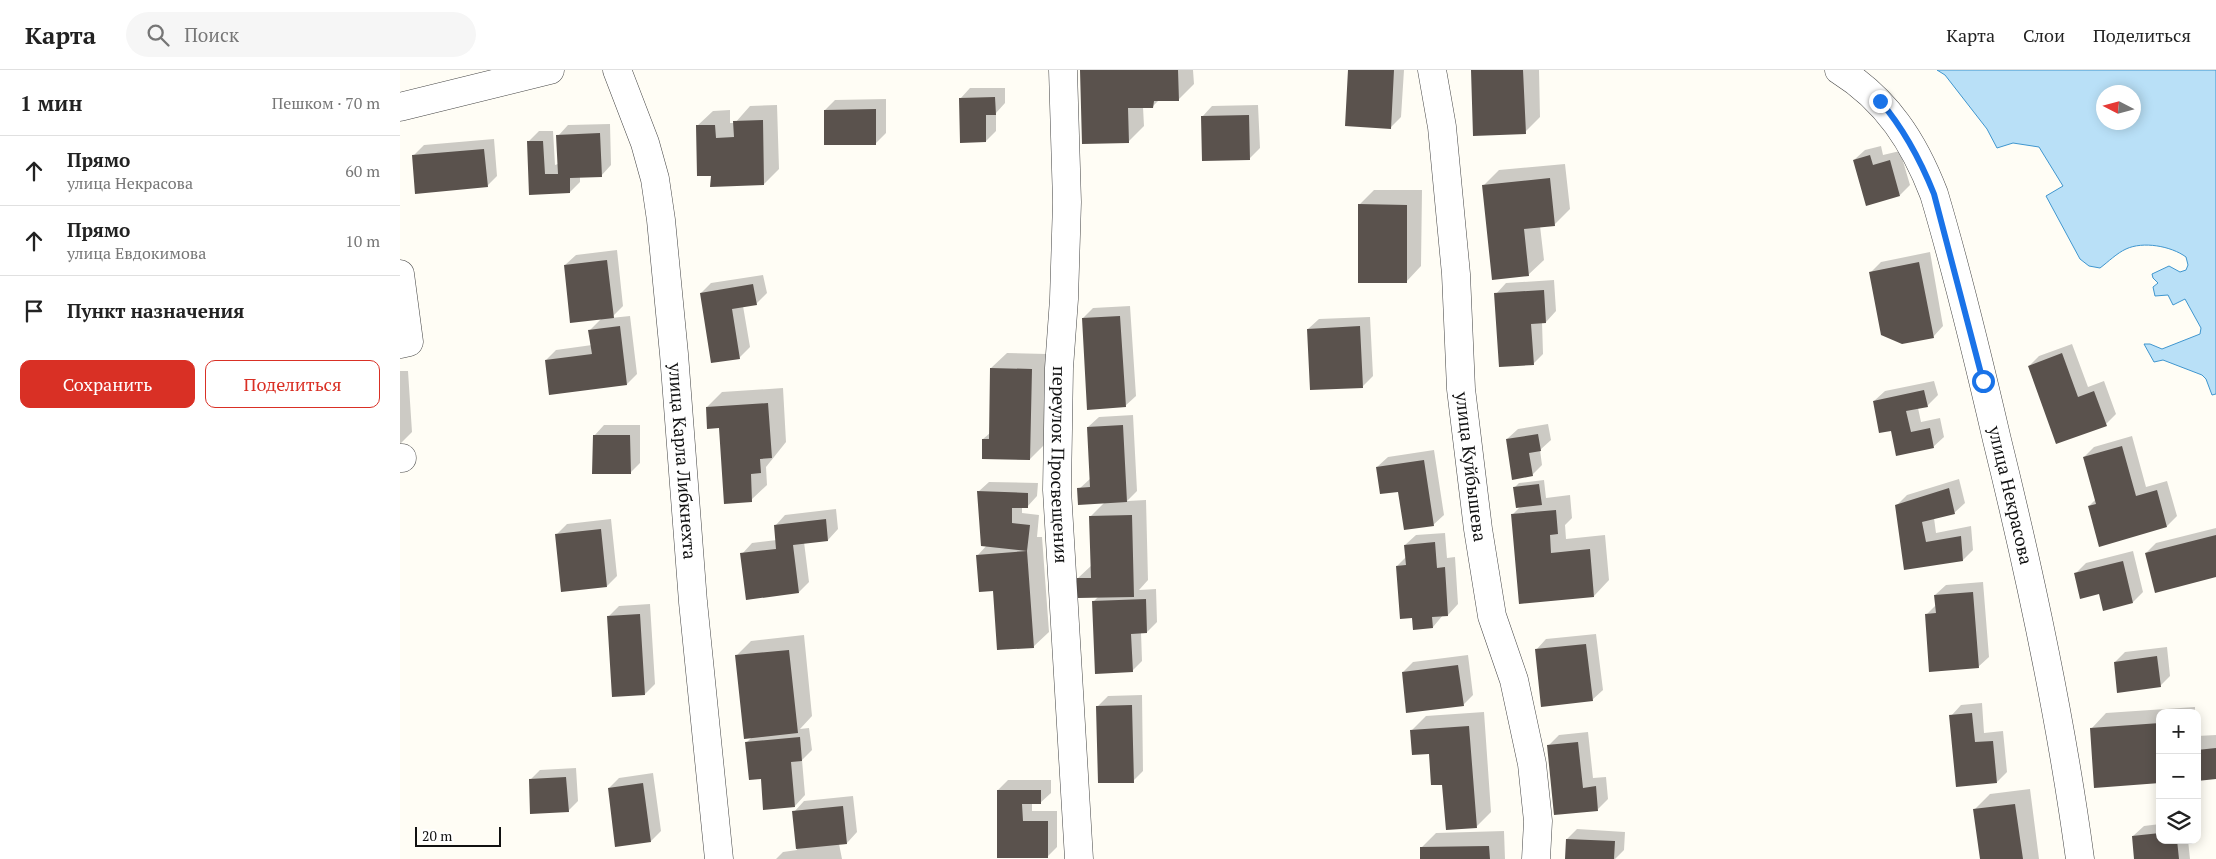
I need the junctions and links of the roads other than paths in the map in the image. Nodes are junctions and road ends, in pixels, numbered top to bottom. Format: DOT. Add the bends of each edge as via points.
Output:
graph roads {
  1 [pos="550,70"];
  2 [pos="617,70"];
  3 [pos="1063,70"];
  4 [pos="1432,70"];
  5 [pos="1839,70"];
  6 [pos="400,107"];
  7 [pos="400,274"];
  8 [pos="400,344"];
  9 [pos="719,859"];
  10 [pos="1080,859"];
  11 [pos="1536,859"];
  12 [pos="2080,859"];
  1 -- 6 [label="street"];
  2 -- 9 [label="street, улица Карла Либкнехта" via="645,143 660,212 693,602"];
  3 -- 10 [label="street, переулок Просвещения" via="1067,202 1057,490"];
  4 -- 11 [label="street, улица Куйбышева" via="1442,128 1456,274 1461,389 1478,529 1492,616 1514,680 1532,764 1538,821"];
  5 -- 12 [label="street, улица Некрасова" via="1880,101 1909,139 1923,166 1946,233 2034,599 2071,791"];
  7 -- 8 [label="street" via="409,342"];
}
